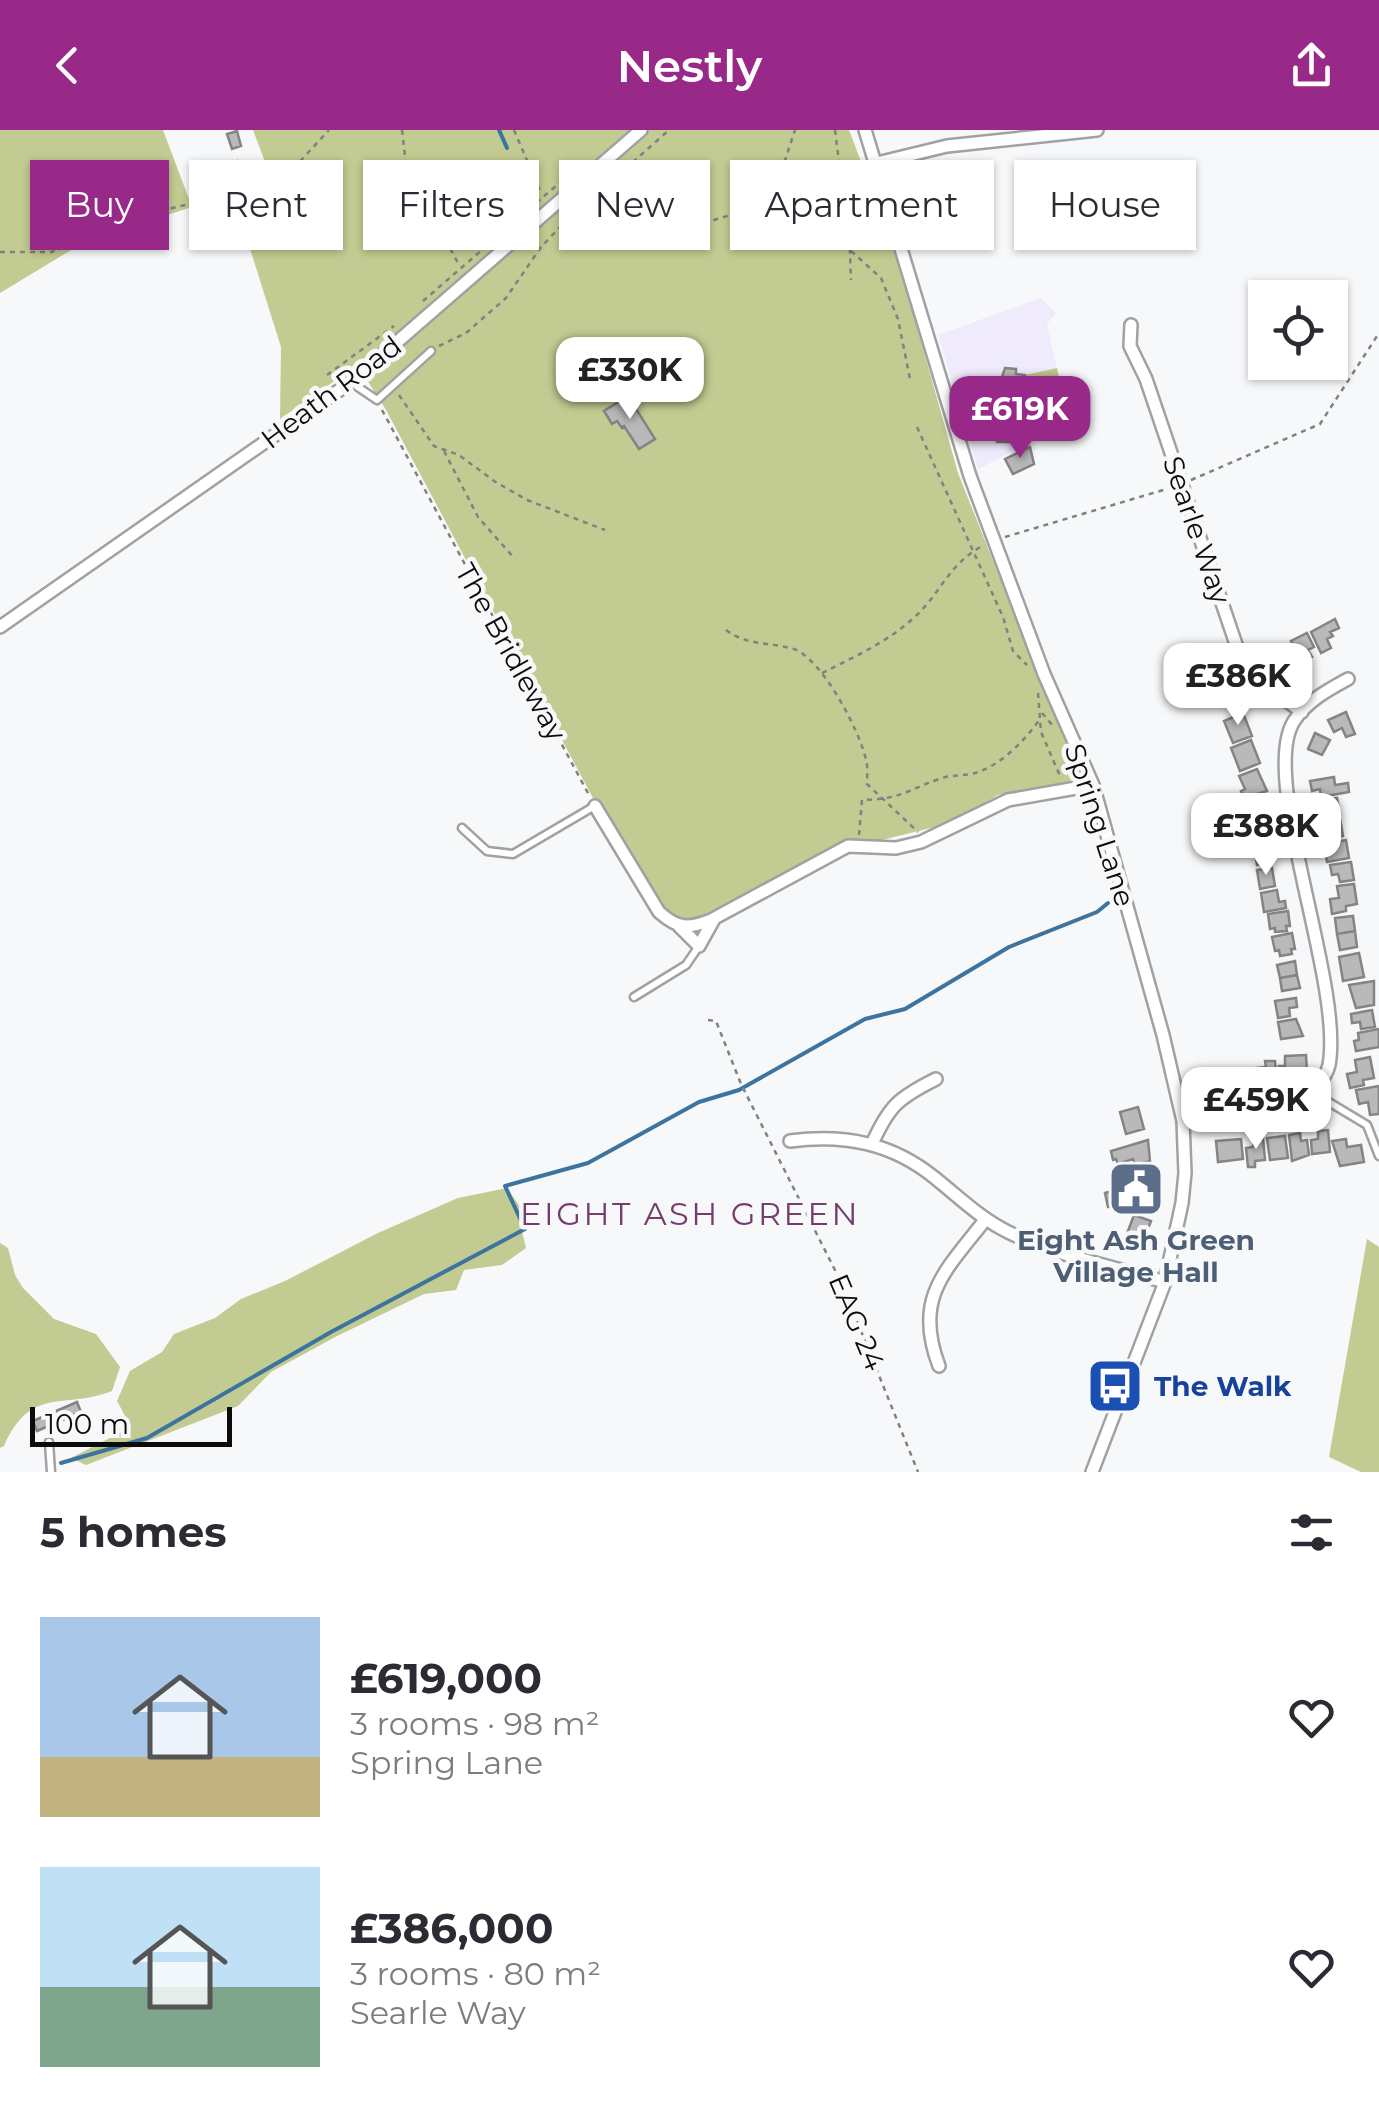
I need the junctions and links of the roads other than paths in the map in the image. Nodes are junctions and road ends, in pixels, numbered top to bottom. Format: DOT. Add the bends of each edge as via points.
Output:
graph roads {
  1 [pos="642,130"];
  2 [pos="865,130"];
  3 [pos="1097,130"];
  4 [pos="876,160"];
  5 [pos="889,160"];
  6 [pos="903,250"];
  7 [pos="1131,324"];
  8 [pos="431,351"];
  9 [pos="352,382"];
  10 [pos="0,627"];
  11 [pos="1348,679"];
  12 [pos="1302,712"];
  13 [pos="1094,786"];
  14 [pos="594,806"];
  15 [pos="462,828"];
  16 [pos="714,918"];
  17 [pos="675,924"];
  18 [pos="699,946"];
  19 [pos="634,997"];
  20 [pos="936,1079"];
  21 [pos="1312,1092"];
  22 [pos="1183,1122"];
  23 [pos="790,1141"];
  24 [pos="872,1144"];
  25 [pos="1379,1156"];
  26 [pos="985,1220"];
  27 [pos="1165,1282"];
  28 [pos="939,1366"];
  29 [pos="49,1442"];
  30 [pos="51,1472"];
  31 [pos="1092,1472"];
  1 -- 9 [label="street, Heath Road"];
  2 -- 4 [label="street, Spring Lane"];
  3 -- 5 [label="street" via="947,146"];
  6 -- 13 [label="street, Spring Lane" via="970,476"];
  7 -- 12 [label="street, Searle Way" via="1130,346 1240,659"];
  8 -- 9 [label="lane" via="376,400"];
  9 -- 10 [label="street, Heath Road"];
  11 -- 12 [label="street"];
  12 -- 21 [label="street" via="1292,723 1283,766 1330,1016 1329,1068"];
  13 -- 16 [label="street" via="1008,800 922,842 848,846"];
  13 -- 22 [label="street, Spring Lane"];
  14 -- 15 [label="lane" via="513,854 486,852"];
  14 -- 17 [label="street" via="659,912"];
  16 -- 17 [label="street" via="688,928"];
  16 -- 18 [label="street"];
  17 -- 18 [label="street"];
  18 -- 19 [label="lane" via="687,964"];
  20 -- 24 [label="street" via="888,1109"];
  21 -- 22 [label="street" via="1292,1107"];
  21 -- 25 [label="lane" via="1367,1125"];
  22 -- 27 [label="street, Spring Lane" via="1183,1192"];
  23 -- 24 [label="street"];
  24 -- 26 [label="street" via="931,1175"];
  26 -- 27 [label="street" via="1067,1254"];
  26 -- 28 [label="street" via="940,1277 930,1304 928,1339"];
  27 -- 31 [label="street, Spring Lane"];
  29 -- 30 [label="lane"];
}
